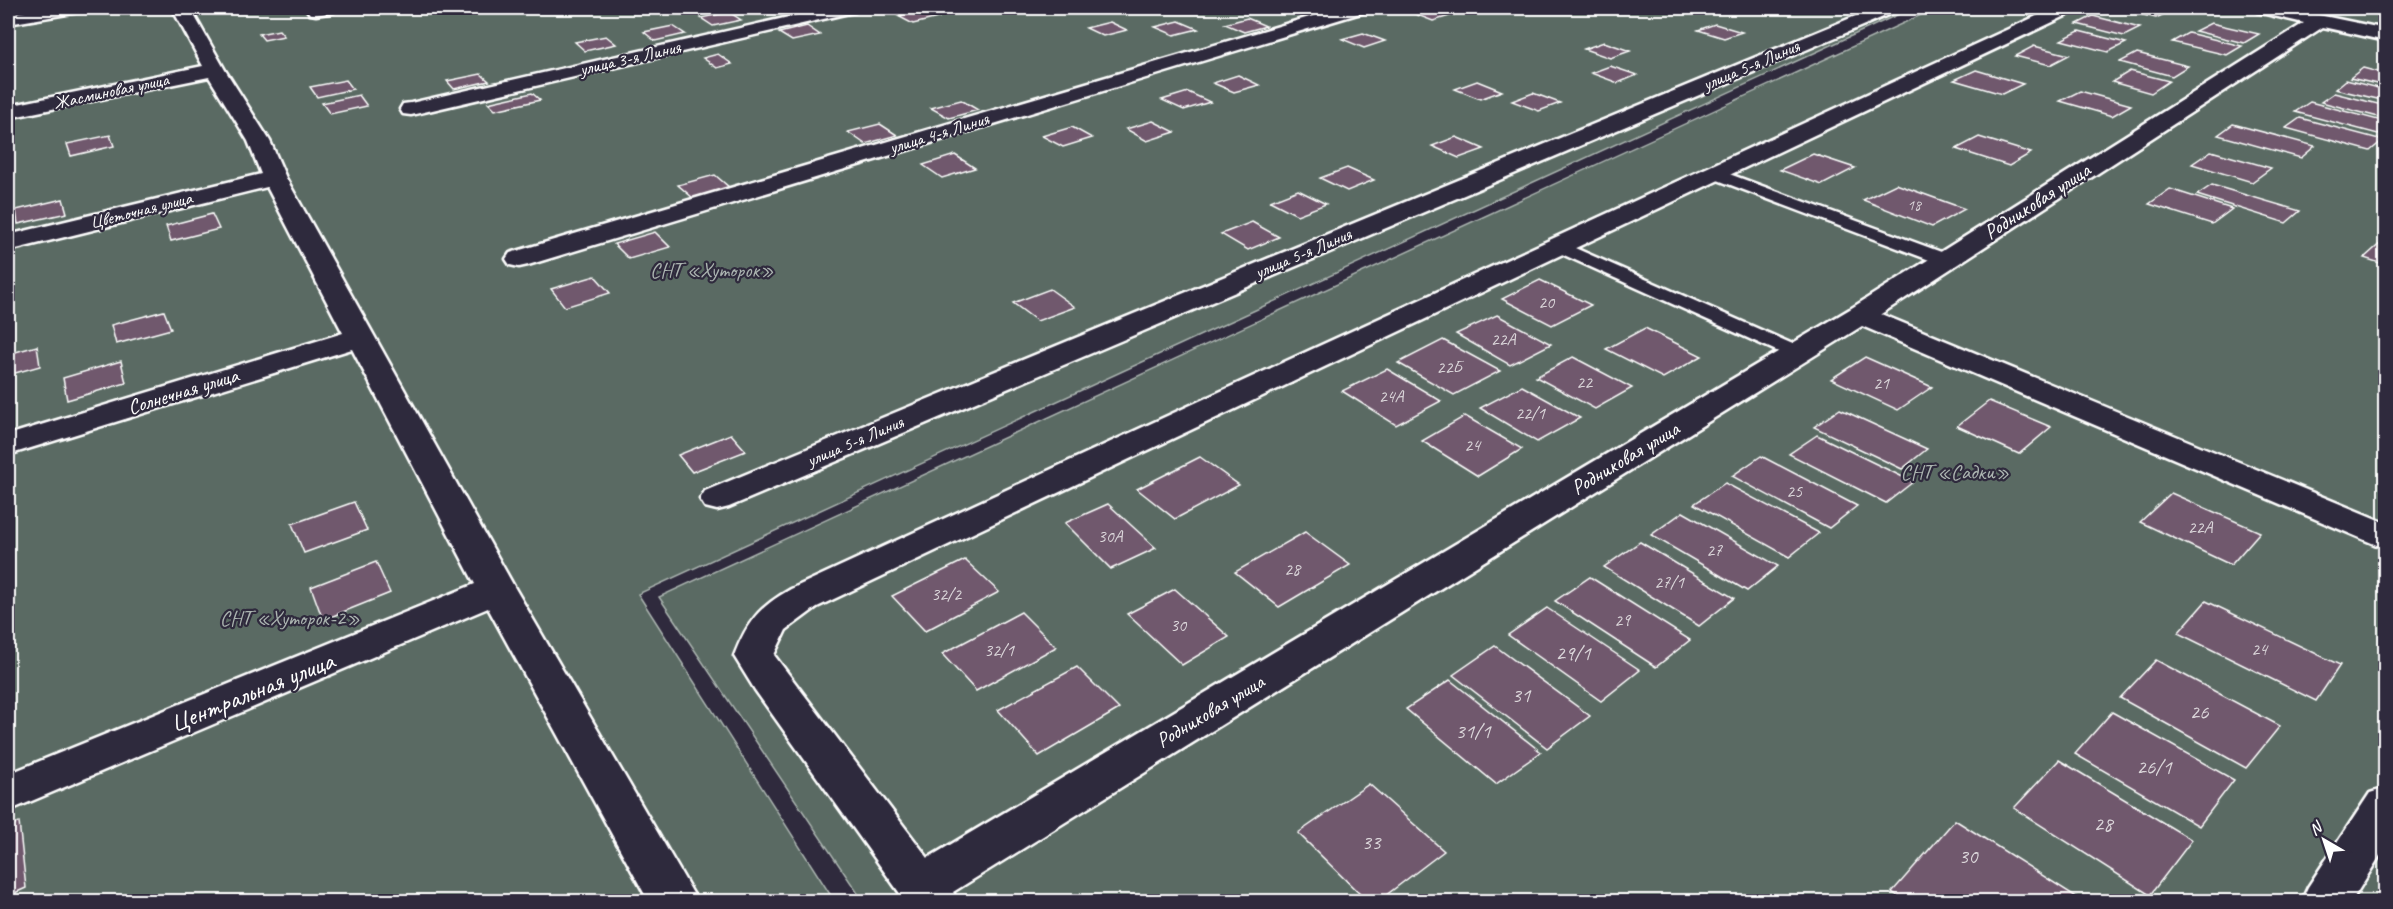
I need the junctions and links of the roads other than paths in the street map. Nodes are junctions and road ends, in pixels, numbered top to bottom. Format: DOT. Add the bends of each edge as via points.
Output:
graph roads {
  1 [pos="73,8"];
  2 [pos="181,8"];
  3 [pos="849,8"];
  4 [pos="1358,8"];
  5 [pos="1889,8"];
  6 [pos="2068,8"];
  7 [pos="2263,8"];
  8 [pos="8,19"];
  9 [pos="2320,20"];
  10 [pos="2385,35"];
  11 [pos="214,70"];
  12 [pos="411,109"];
  13 [pos="8,112"];
  14 [pos="1713,173"];
  15 [pos="274,178"];
  16 [pos="8,243"];
  17 [pos="1558,246"];
  18 [pos="519,259"];
  19 [pos="1946,260"];
  20 [pos="1860,315"];
  21 [pos="359,337"];
  22 [pos="1797,353"];
  23 [pos="8,445"];
  24 [pos="717,499"];
  25 [pos="2385,537"];
  26 [pos="497,591"];
  27 [pos="8,793"];
  28 [pos="2385,807"];
  29 [pos="928,894"];
  30 [pos="674,902"];
  31 [pos="2325,902"];
  1 -- 8 [label="street"];
  2 -- 11 [label="street"];
  3 -- 12 [label="street, улица 3-я Линия"];
  4 -- 18 [label="street, улица 4-я Линия"];
  5 -- 24 [label="street, улица 5-я Линия"];
  6 -- 14 [label="street"];
  7 -- 9 [label="street"];
  9 -- 10 [label="street"];
  9 -- 19 [label="street, Родниковая улица"];
  11 -- 13 [label="street, Жасминовая улица"];
  11 -- 15 [label="street" via="259,141"];
  14 -- 17 [label="street"];
  14 -- 19 [label="lane"];
  15 -- 16 [label="street, Цветочная улица"];
  15 -- 21 [label="street"];
  17 -- 22 [label="lane"];
  17 -- 29 [label="street" via="814,593 774,616 754,656"];
  19 -- 20 [label="street, Родниковая улица"];
  20 -- 22 [label="street, Родниковая улица"];
  20 -- 25 [label="street"];
  21 -- 23 [label="street, Солнечная улица"];
  21 -- 26 [label="street"];
  22 -- 29 [label="street, Родниковая улица"];
  26 -- 27 [label="street, Центральная улица"];
  26 -- 30 [label="street"];
  28 -- 31 [label="street"];
}
